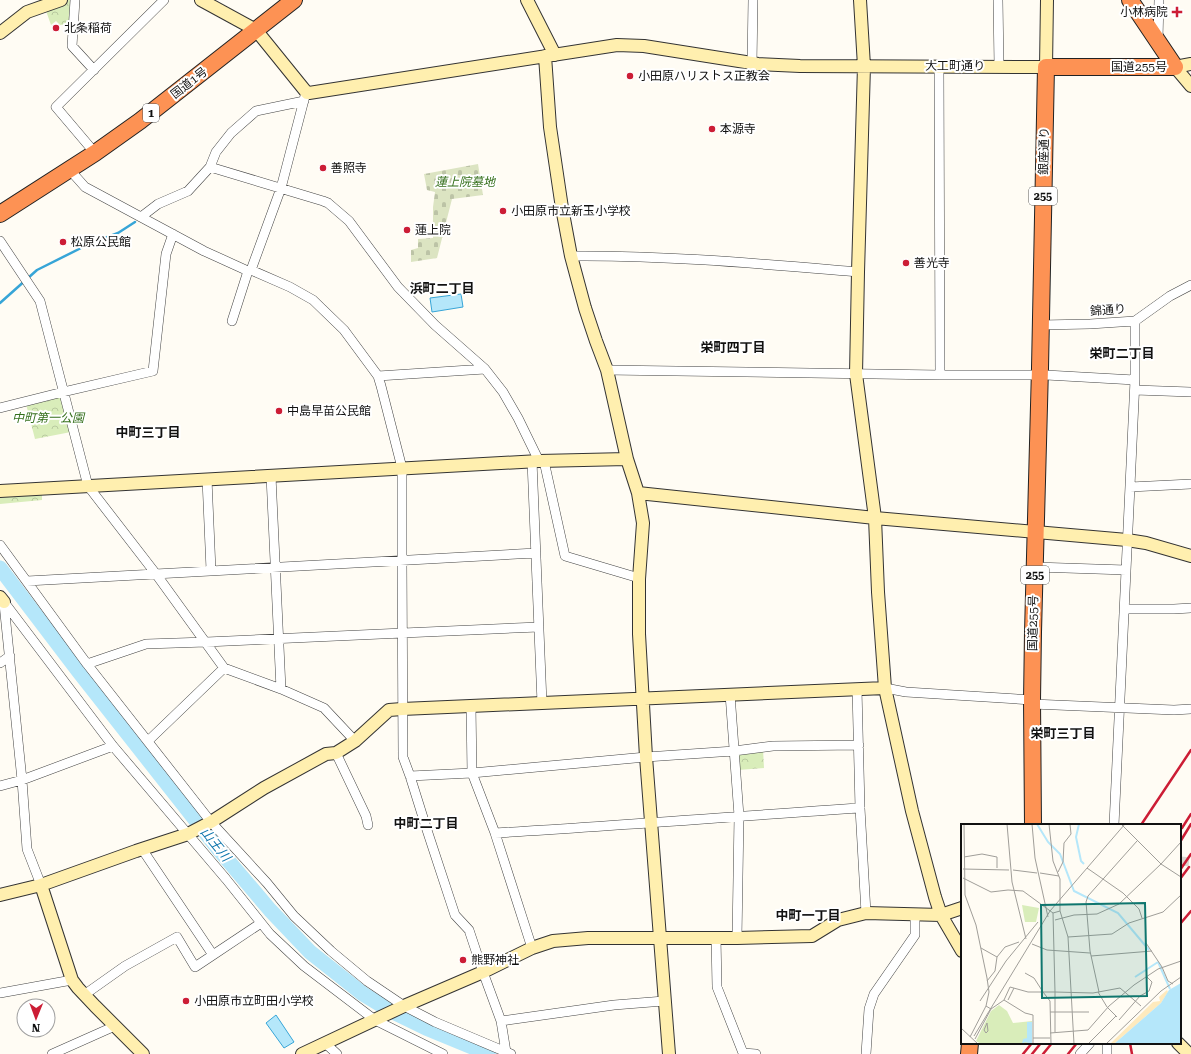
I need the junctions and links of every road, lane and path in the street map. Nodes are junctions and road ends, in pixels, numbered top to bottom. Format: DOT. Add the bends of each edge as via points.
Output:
graph roads {
  1 [pos="61,0"];
  2 [pos="75,0"];
  3 [pos="164,0"];
  4 [pos="201,0"];
  5 [pos="294,0"];
  6 [pos="527,0"];
  7 [pos="753,0"];
  8 [pos="860,0"];
  9 [pos="998,0"];
  10 [pos="1047,0"];
  11 [pos="1130,0"];
  12 [pos="1159,0"];
  13 [pos="256,30"];
  14 [pos="0,33"];
  15 [pos="1158,41"];
  16 [pos="550,55"];
  17 [pos="752,64"];
  18 [pos="1191,64"];
  19 [pos="864,66"];
  20 [pos="938,66"];
  21 [pos="999,66"];
  22 [pos="1046,67"];
  23 [pos="1175,67"];
  24 [pos="94,70"];
  25 [pos="1191,86"];
  26 [pos="305,97"];
  27 [pos="95,153"];
  28 [pos="210,166"];
  29 [pos="69,170"];
  30 [pos="281,188"];
  31 [pos="0,214"];
  32 [pos="141,217"];
  33 [pos="173,234"];
  34 [pos="0,241"];
  35 [pos="570,256"];
  36 [pos="250,270"];
  37 [pos="858,272"];
  38 [pos="1191,285"];
  39 [pos="232,321"];
  40 [pos="1135,321"];
  41 [pos="1041,325"];
  42 [pos="485,369"];
  43 [pos="607,370"];
  44 [pos="856,374"];
  45 [pos="940,375"];
  46 [pos="1040,375"];
  47 [pos="378,376"];
  48 [pos="1135,385"];
  49 [pos="63,392"];
  50 [pos="1191,392"];
  51 [pos="0,408"];
  52 [pos="627,459"];
  53 [pos="538,461"];
  54 [pos="402,468"];
  55 [pos="271,476"];
  56 [pos="207,479"];
  57 [pos="1191,484"];
  58 [pos="88,486"];
  59 [pos="1130,487"];
  60 [pos="0,491"];
  61 [pos="638,493"];
  62 [pos="875,518"];
  63 [pos="1036,531"];
  64 [pos="1127,540"];
  65 [pos="0,545"];
  66 [pos="536,553"];
  67 [pos="1191,556"];
  68 [pos="402,561"];
  69 [pos="274,567"];
  70 [pos="1035,567"];
  71 [pos="211,570"];
  72 [pos="1126,570"];
  73 [pos="156,574"];
  74 [pos="639,578"];
  75 [pos="27,581"];
  76 [pos="2,600"];
  77 [pos="1191,608"];
  78 [pos="1125,609"];
  79 [pos="539,627"];
  80 [pos="402,632"];
  81 [pos="279,638"];
  82 [pos="206,642"];
  83 [pos="10,656"];
  84 [pos="0,663"];
  85 [pos="87,664"];
  86 [pos="224,668"];
  87 [pos="885,688"];
  88 [pos="280,689"];
  89 [pos="857,689"];
  90 [pos="730,694"];
  91 [pos="643,698"];
  92 [pos="1032,702"];
  93 [pos="542,703"];
  94 [pos="470,706"];
  95 [pos="402,708"];
  96 [pos="1121,708"];
  97 [pos="1191,709"];
  98 [pos="148,741"];
  99 [pos="355,741"];
  100 [pos="859,745"];
  101 [pos="113,746"];
  102 [pos="734,750"];
  103 [pos="336,753"];
  104 [pos="646,757"];
  105 [pos="472,773"];
  106 [pos="410,776"];
  107 [pos="22,780"];
  108 [pos="0,786"];
  109 [pos="860,808"];
  110 [pos="739,816"];
  111 [pos="210,822"];
  112 [pos="651,822"];
  113 [pos="1033,824"];
  114 [pos="1114,824"];
  115 [pos="368,825"];
  116 [pos="495,833"];
  117 [pos="189,834"];
  118 [pos="142,849"];
  119 [pos="41,885"];
  120 [pos="0,895"];
  121 [pos="961,908"];
  122 [pos="866,913"];
  123 [pos="915,914"];
  124 [pos="941,915"];
  125 [pos="261,923"];
  126 [pos="716,937"];
  127 [pos="660,938"];
  128 [pos="736,938"];
  129 [pos="532,948"];
  130 [pos="961,950"];
  131 [pos="213,955"];
  132 [pos="483,972"];
  133 [pos="72,980"];
  134 [pos="0,993"];
  135 [pos="84,995"];
  136 [pos="664,1001"];
  137 [pos="404,1006"];
  138 [pos="375,1020"];
  139 [pos="501,1021"];
  140 [pos="115,1026"];
  141 [pos="325,1043"];
  142 [pos="970,1044"];
  143 [pos="1089,1044"];
  144 [pos="1179,1044"];
  145 [pos="56,1053"];
  146 [pos="509,1053"];
  147 [pos="143,1054"];
  148 [pos="302,1054"];
  149 [pos="337,1054"];
  150 [pos="443,1054"];
  151 [pos="669,1054"];
  152 [pos="756,1054"];
  153 [pos="866,1054"];
  154 [pos="969,1054"];
  155 [pos="1080,1054"];
  156 [pos="1189,1054"];
  1 -- 14 [label="street" via="27,12"];
  2 -- 24 [label="street" via="72,46"];
  3 -- 24 [label="street"];
  4 -- 13 [label="street"];
  5 -- 13 [label="highway, 国道1号 / 1"];
  6 -- 16 [label="street"];
  7 -- 17 [label="street"];
  8 -- 19 [label="street"];
  9 -- 21 [label="street"];
  10 -- 22 [label="street, 銀座通り"];
  11 -- 15 [label="highway, 国道255号"];
  12 -- 15 [label="street"];
  13 -- 26 [label="street"];
  13 -- 27 [label="highway, 国道1号 / 1"];
  15 -- 23 [label="highway, 国道255号"];
  16 -- 17 [label="street, 大工町通り" via="629,45"];
  16 -- 26 [label="street, 大工町通り" via="309,93"];
  16 -- 35 [label="street" via="550,127"];
  17 -- 19 [label="street, 大工町通り"];
  18 -- 23 [label="street"];
  19 -- 20 [label="street, 大工町通り"];
  19 -- 37 [label="street"];
  20 -- 21 [label="street, 大工町通り"];
  20 -- 45 [label="street"];
  21 -- 22 [label="street, 大工町通り"];
  22 -- 23 [label="highway, 国道255号"];
  22 -- 41 [label="highway, 銀座通り / 255"];
  23 -- 25 [label="street"];
  24 -- 27 [label="street" via="56,107"];
  26 -- 28 [label="street" via="256,112 223,142"];
  26 -- 30 [label="street"];
  27 -- 29 [label="highway, 国道1号 / 1"];
  28 -- 30 [label="street"];
  28 -- 32 [label="street" via="188,191 158,204"];
  29 -- 31 [label="highway, 国道1号 / 1"];
  29 -- 32 [label="street" via="85,187"];
  30 -- 36 [label="street"];
  30 -- 42 [label="street" via="328,203 348,221 398,287 435,325"];
  32 -- 33 [label="street"];
  33 -- 36 [label="street" via="204,251"];
  33 -- 49 [label="street" via="166,254 153,371"];
  34 -- 49 [label="street" via="40,301"];
  35 -- 37 [label="street" via="722,261"];
  35 -- 43 [label="street"];
  36 -- 39 [label="street"];
  36 -- 47 [label="street" via="313,300 344,330"];
  37 -- 44 [label="street"];
  38 -- 40 [label="street, 錦通り" via="1170,296"];
  40 -- 41 [label="street, 錦通り"];
  40 -- 48 [label="street"];
  41 -- 46 [label="highway, 国道255号 / 255"];
  42 -- 47 [label="street"];
  42 -- 53 [label="street" via="503,392 518,418"];
  43 -- 44 [label="street"];
  43 -- 52 [label="street"];
  44 -- 45 [label="street"];
  44 -- 62 [label="street"];
  45 -- 46 [label="street"];
  46 -- 48 [label="street"];
  46 -- 63 [label="highway, 国道255号 / 255"];
  47 -- 54 [label="street"];
  48 -- 50 [label="street"];
  48 -- 59 [label="street"];
  49 -- 51 [label="street"];
  49 -- 58 [label="street"];
  52 -- 53 [label="street"];
  52 -- 61 [label="street"];
  53 -- 54 [label="street"];
  53 -- 66 [label="street"];
  53 -- 74 [label="street" via="565,556"];
  54 -- 55 [label="street"];
  54 -- 68 [label="street"];
  55 -- 56 [label="street"];
  55 -- 69 [label="street"];
  56 -- 58 [label="street"];
  56 -- 71 [label="street"];
  57 -- 59 [label="street"];
  58 -- 60 [label="street"];
  58 -- 73 [label="street"];
  59 -- 64 [label="street"];
  61 -- 62 [label="street"];
  61 -- 74 [label="street" via="643,523"];
  62 -- 63 [label="street"];
  62 -- 87 [label="street"];
  63 -- 64 [label="street"];
  63 -- 70 [label="highway, 国道255号 / 255"];
  64 -- 67 [label="street"];
  64 -- 72 [label="street"];
  65 -- 75 [label="street"];
  66 -- 68 [label="street"];
  66 -- 79 [label="street"];
  68 -- 69 [label="street"];
  68 -- 80 [label="street"];
  69 -- 71 [label="street"];
  69 -- 81 [label="street"];
  70 -- 72 [label="street"];
  70 -- 92 [label="highway, 国道255号 / 255"];
  71 -- 73 [label="street"];
  72 -- 78 [label="street"];
  73 -- 75 [label="street"];
  73 -- 82 [label="street"];
  74 -- 91 [label="street"];
  75 -- 85 [label="street"];
  76 -- 83 [label="street"];
  76 -- 101 [label="street"];
  77 -- 78 [label="street"];
  78 -- 96 [label="street"];
  79 -- 80 [label="street"];
  79 -- 93 [label="street"];
  80 -- 81 [label="street"];
  80 -- 95 [label="street"];
  81 -- 82 [label="street"];
  81 -- 88 [label="street"];
  82 -- 85 [label="street" via="146,644"];
  82 -- 86 [label="street"];
  83 -- 84 [label="street"];
  83 -- 107 [label="street"];
  85 -- 98 [label="street"];
  86 -- 88 [label="street"];
  86 -- 98 [label="street"];
  87 -- 89 [label="street"];
  87 -- 92 [label="street"];
  87 -- 124 [label="street" via="912,811"];
  88 -- 99 [label="street" via="324,708"];
  89 -- 90 [label="street"];
  89 -- 100 [label="street"];
  90 -- 91 [label="street"];
  90 -- 102 [label="street"];
  91 -- 93 [label="street"];
  91 -- 104 [label="street"];
  92 -- 96 [label="street"];
  92 -- 113 [label="highway, 国道255号 / 255"];
  93 -- 94 [label="street"];
  94 -- 95 [label="street"];
  94 -- 105 [label="street"];
  95 -- 99 [label="street" via="389,710"];
  95 -- 106 [label="street" via="403,757"];
  96 -- 97 [label="street"];
  96 -- 114 [label="street"];
  98 -- 111 [label="street"];
  99 -- 103 [label="street"];
  100 -- 102 [label="street" via="773,746"];
  100 -- 109 [label="street"];
  101 -- 107 [label="street"];
  101 -- 117 [label="street"];
  102 -- 104 [label="street"];
  102 -- 110 [label="street"];
  103 -- 111 [label="street" via="326,754 264,788"];
  103 -- 115 [label="street"];
  104 -- 105 [label="street"];
  104 -- 112 [label="street"];
  105 -- 106 [label="street"];
  105 -- 116 [label="street"];
  106 -- 132 [label="street" via="455,915 469,930"];
  107 -- 108 [label="street"];
  107 -- 119 [label="street" via="27,849"];
  109 -- 110 [label="street"];
  109 -- 122 [label="street"];
  110 -- 112 [label="street"];
  110 -- 128 [label="street"];
  111 -- 117 [label="street"];
  111 -- 137 [label="street" via="309,931 367,981"];
  112 -- 116 [label="street"];
  112 -- 127 [label="street"];
  116 -- 129 [label="street"];
  117 -- 118 [label="street"];
  117 -- 125 [label="street"];
  118 -- 119 [label="street"];
  118 -- 131 [label="street"];
  119 -- 120 [label="street"];
  119 -- 133 [label="street"];
  121 -- 124 [label="street"];
  122 -- 123 [label="street"];
  122 -- 128 [label="street" via="838,920 812,936"];
  123 -- 124 [label="street"];
  123 -- 153 [label="street" via="915,935 874,994 869,1009"];
  124 -- 130 [label="street"];
  125 -- 131 [label="street"];
  125 -- 138 [label="street" via="304,966"];
  126 -- 127 [label="street"];
  126 -- 128 [label="street"];
  126 -- 152 [label="street" via="717,987 743,1053"];
  127 -- 129 [label="street" via="568,939"];
  127 -- 136 [label="street"];
  129 -- 132 [label="street"];
  131 -- 135 [label="street" via="196,967 177,937 124,966"];
  132 -- 137 [label="street"];
  132 -- 139 [label="street"];
  133 -- 134 [label="street"];
  133 -- 135 [label="street"];
  135 -- 140 [label="street"];
  136 -- 139 [label="street" via="614,1005"];
  136 -- 151 [label="street"];
  137 -- 138 [label="street"];
  137 -- 146 [label="street"];
  138 -- 141 [label="street"];
  138 -- 150 [label="street"];
  139 -- 146 [label="street"];
  140 -- 145 [label="street"];
  140 -- 147 [label="street"];
  141 -- 148 [label="street"];
  141 -- 149 [label="street"];
  142 -- 154 [label="highway"];
  143 -- 155 [label="street"];
  144 -- 156 [label="street"];
}
